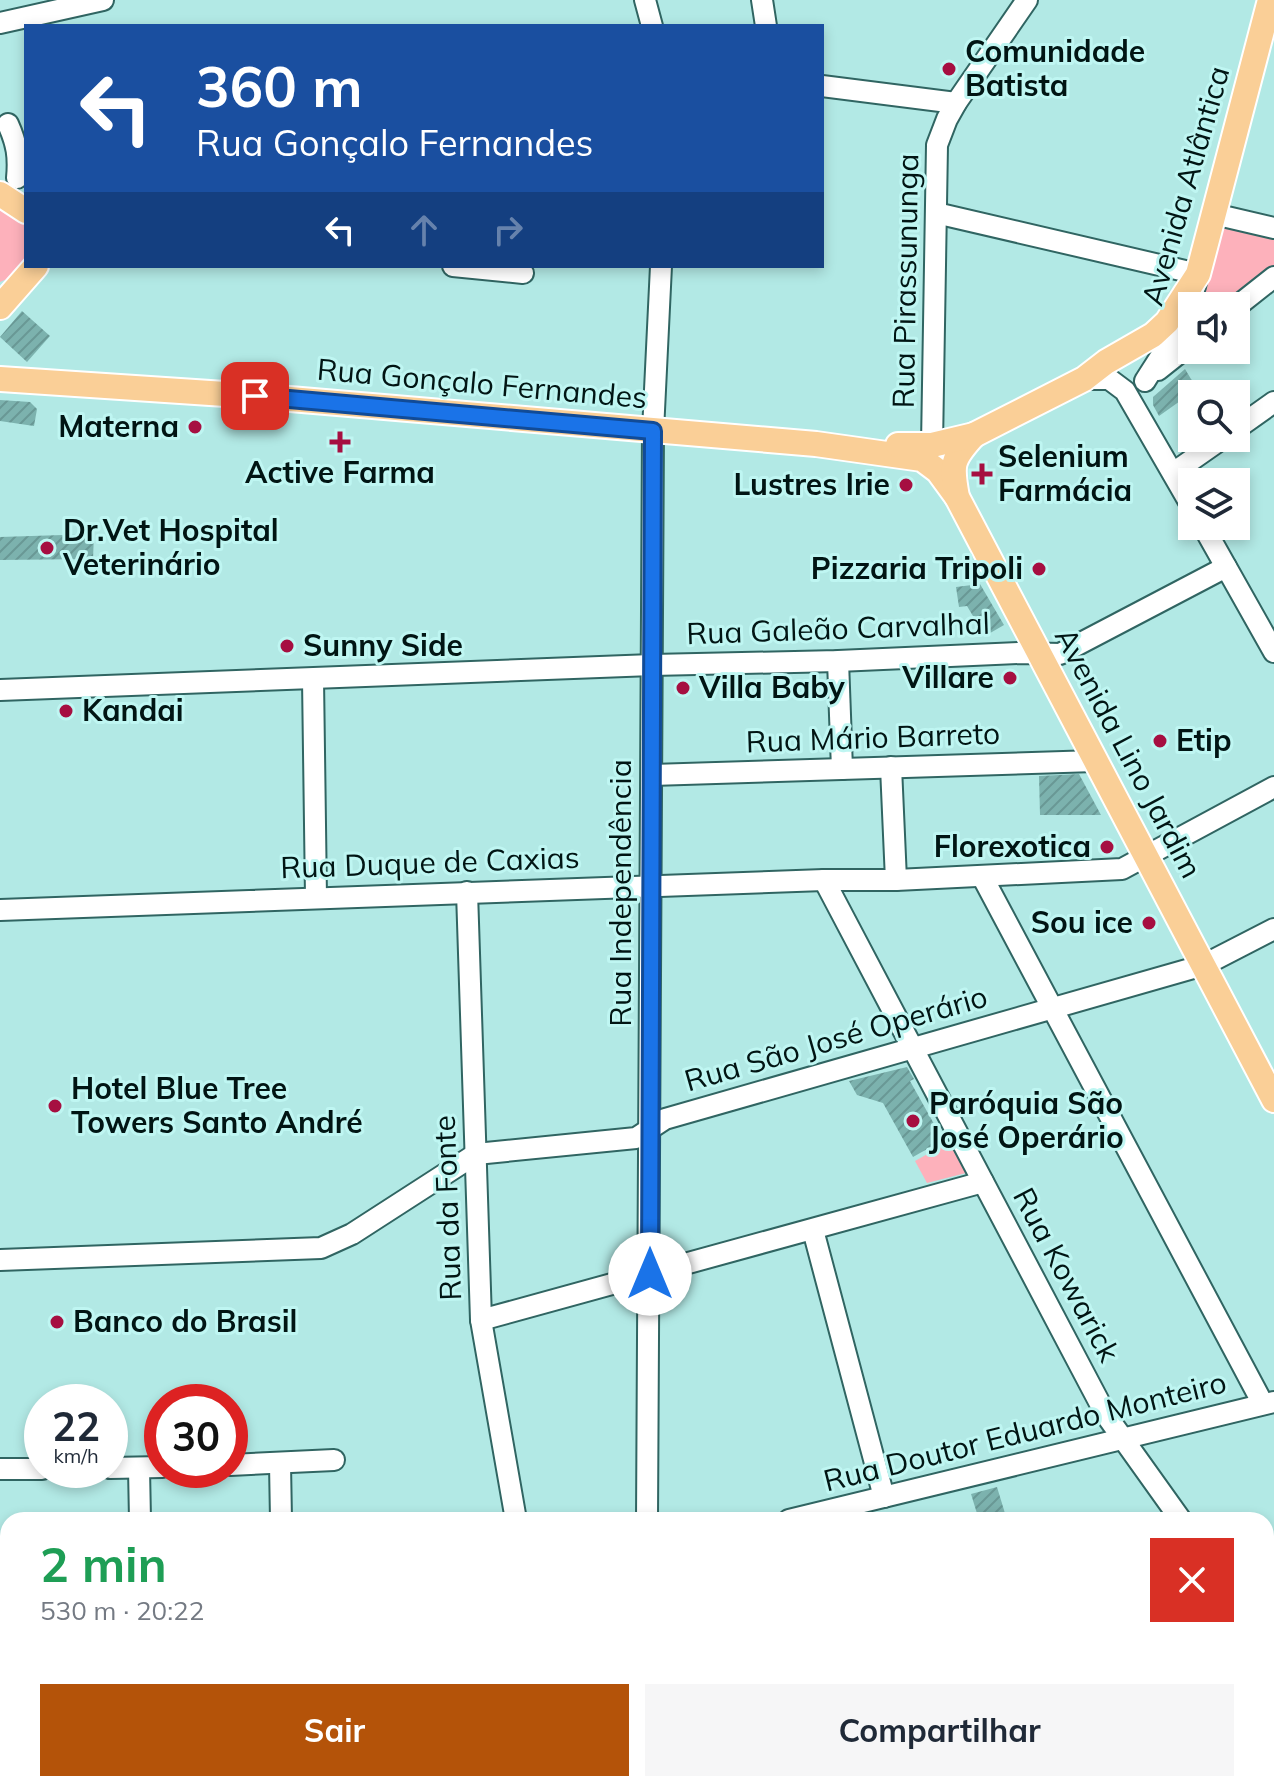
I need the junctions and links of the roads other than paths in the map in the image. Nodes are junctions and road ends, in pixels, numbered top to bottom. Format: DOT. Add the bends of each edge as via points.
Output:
graph roads {
  1 [pos="103,0"];
  2 [pos="645,0"];
  3 [pos="762,0"];
  4 [pos="1027,0"];
  5 [pos="1270,0"];
  6 [pos="68,4"];
  7 [pos="0,23"];
  8 [pos="651,24"];
  9 [pos="766,24"];
  10 [pos="824,86"];
  11 [pos="956,103"];
  12 [pos="4,120"];
  13 [pos="24,138"];
  14 [pos="11,184"];
  15 [pos="24,207"];
  16 [pos="936,213"];
  17 [pos="1214,214"];
  18 [pos="1274,228"];
  19 [pos="34,268"];
  20 [pos="473,268"];
  21 [pos="661,268"];
  22 [pos="523,273"];
  23 [pos="1198,274"];
  24 [pos="1274,277"];
  25 [pos="9,291"];
  26 [pos="1250,296"];
  27 [pos="0,307"];
  28 [pos="1178,354"];
  29 [pos="0,379"];
  30 [pos="1084,379"];
  31 [pos="1145,381"];
  32 [pos="1131,399"];
  33 [pos="1274,402"];
  34 [pos="1250,419"];
  35 [pos="653,431"];
  36 [pos="974,435"];
  37 [pos="816,444"];
  38 [pos="932,445"];
  39 [pos="1203,452"];
  40 [pos="1173,473"];
  41 [pos="1178,482"];
  42 [pos="957,497"];
  43 [pos="1211,540"];
  44 [pos="1226,567"];
  45 [pos="1274,652"];
  46 [pos="1038,654"];
  47 [pos="838,661"];
  48 [pos="652,665"];
  49 [pos="313,679"];
  50 [pos="0,690"];
  51 [pos="1095,761"];
  52 [pos="891,767"];
  53 [pos="842,769"];
  54 [pos="652,775"];
  55 [pos="1274,787"];
  56 [pos="1147,858"];
  57 [pos="982,876"];
  58 [pos="824,880"];
  59 [pos="896,880"];
  60 [pos="651,886"];
  61 [pos="467,892"];
  62 [pos="316,897"];
  63 [pos="0,910"];
  64 [pos="1274,929"];
  65 [pos="1204,965"];
  66 [pos="1054,1010"];
  67 [pos="913,1048"];
  68 [pos="1274,1100"];
  69 [pos="649,1129"];
  70 [pos="476,1154"];
  71 [pos="983,1182"];
  72 [pos="813,1230"];
  73 [pos="0,1260"];
  74 [pos="650,1274"];
  75 [pos="481,1320"];
  76 [pos="1269,1403"];
  77 [pos="1121,1439"];
  78 [pos="334,1460"];
  79 [pos="280,1464"];
  80 [pos="248,1465"];
  81 [pos="128,1468"];
  82 [pos="139,1468"];
  83 [pos="144,1468"];
  84 [pos="0,1469"];
  85 [pos="24,1469"];
  86 [pos="884,1497"];
  87 [pos="140,1512"];
  88 [pos="281,1512"];
  89 [pos="515,1512"];
  90 [pos="647,1512"];
  91 [pos="822,1512"];
  92 [pos="1175,1512"];
  1 -- 6 [label="street"];
  2 -- 8 [label="street"];
  3 -- 9 [label="street"];
  4 -- 11 [label="street, Rua Pirassununga"];
  5 -- 17 [label="main road, Avenida Atlântica"];
  6 -- 7 [label="street"];
  10 -- 11 [label="street"];
  11 -- 16 [label="street, Rua Pirassununga" via="937,145"];
  12 -- 13 [label="street"];
  12 -- 14 [label="street" via="19,157"];
  14 -- 15 [label="main road"];
  16 -- 23 [label="street"];
  16 -- 38 [label="street, Rua Pirassununga"];
  17 -- 18 [label="street"];
  17 -- 23 [label="main road, Avenida Atlântica"];
  19 -- 25 [label="main road"];
  20 -- 22 [label="street"];
  21 -- 35 [label="street, Rua Independência"];
  23 -- 30 [label="main road, Rua Gonçalo Fernandes" via="1160,330"];
  23 -- 31 [label="street, Avenida Atlântica" via="1184,320"];
  24 -- 26 [label="street"];
  25 -- 27 [label="main road"];
  28 -- 31 [label="street"];
  29 -- 35 [label="main road, Rua Gonçalo Fernandes"];
  30 -- 32 [label="street" via="1113,380"];
  30 -- 36 [label="main road, Rua Gonçalo Fernandes"];
  31 -- 32 [label="street"];
  32 -- 40 [label="street"];
  33 -- 34 [label="street"];
  35 -- 37 [label="main road, Rua Gonçalo Fernandes"];
  35 -- 48 [label="street, Rua Independência"];
  36 -- 38 [label="main road, Rua Gonçalo Fernandes"];
  36 -- 42 [label="main road, Avenida Lino Jardim" via="953,463"];
  37 -- 38 [label="main road, Rua Gonçalo Fernandes"];
  37 -- 42 [label="main road, Rua Gonçalo Fernandes" via="922,459"];
  39 -- 40 [label="street"];
  40 -- 41 [label="street"];
  42 -- 46 [label="main road, Avenida Lino Jardim"];
  43 -- 44 [label="street"];
  44 -- 45 [label="street"];
  44 -- 46 [label="street, Rua Galeão Carvalhal" via="1060,654"];
  46 -- 47 [label="street, Rua Galeão Carvalhal"];
  46 -- 51 [label="main road, Avenida Lino Jardim"];
  47 -- 48 [label="street, Rua Galeão Carvalhal"];
  47 -- 53 [label="street"];
  48 -- 49 [label="street, Rua Galeão Carvalhal"];
  48 -- 54 [label="street, Rua Independência"];
  49 -- 50 [label="street, Rua Galeão Carvalhal"];
  49 -- 62 [label="street"];
  51 -- 52 [label="street, Rua Mário Barreto"];
  51 -- 56 [label="main road, Avenida Lino Jardim"];
  52 -- 53 [label="street, Rua Mário Barreto"];
  52 -- 59 [label="street"];
  53 -- 54 [label="street, Rua Mário Barreto"];
  54 -- 60 [label="street, Rua Independência"];
  55 -- 56 [label="street, Rua Duque de Caxias"];
  56 -- 57 [label="street, Rua Duque de Caxias" via="1122,869"];
  56 -- 65 [label="main road, Avenida Lino Jardim"];
  57 -- 59 [label="street, Rua Duque de Caxias"];
  57 -- 66 [label="street"];
  58 -- 59 [label="street, Rua Duque de Caxias"];
  58 -- 60 [label="street, Rua Duque de Caxias"];
  58 -- 67 [label="street, Rua Kowarick"];
  60 -- 61 [label="street, Rua Duque de Caxias"];
  60 -- 69 [label="street, Rua Independência"];
  61 -- 62 [label="street, Rua Duque de Caxias"];
  61 -- 70 [label="street, Rua da Fonte"];
  62 -- 63 [label="street, Rua Duque de Caxias"];
  64 -- 65 [label="street, Rua São José Operário"];
  65 -- 66 [label="street, Rua São José Operário"];
  65 -- 68 [label="main road, Avenida Lino Jardim"];
  66 -- 67 [label="street, Rua São José Operário"];
  66 -- 76 [label="street"];
  67 -- 69 [label="street, Rua São José Operário" via="665,1119"];
  67 -- 71 [label="street, Rua Kowarick"];
  69 -- 70 [label="street, Rua São José Operário" via="636,1138"];
  69 -- 74 [label="street, Rua Independência"];
  70 -- 73 [label="street, Rua São José Operário" via="352,1234 321,1248"];
  70 -- 75 [label="street, Rua da Fonte"];
  71 -- 72 [label="street"];
  71 -- 77 [label="street, Rua Kowarick"];
  72 -- 74 [label="street"];
  72 -- 86 [label="street"];
  74 -- 75 [label="street"];
  74 -- 90 [label="street, Rua Independência"];
  75 -- 89 [label="street, Rua da Fonte"];
  76 -- 77 [label="street, Rua Doutor Eduardo Monteiro"];
  77 -- 86 [label="street, Rua Doutor Eduardo Monteiro"];
  77 -- 92 [label="street, Rua Kowarick"];
  78 -- 79 [label="street"];
  79 -- 80 [label="street"];
  79 -- 88 [label="street"];
  81 -- 82 [label="street"];
  82 -- 83 [label="street"];
  82 -- 87 [label="street"];
  84 -- 85 [label="street"];
  86 -- 91 [label="street, Rua Doutor Eduardo Monteiro"];
}
